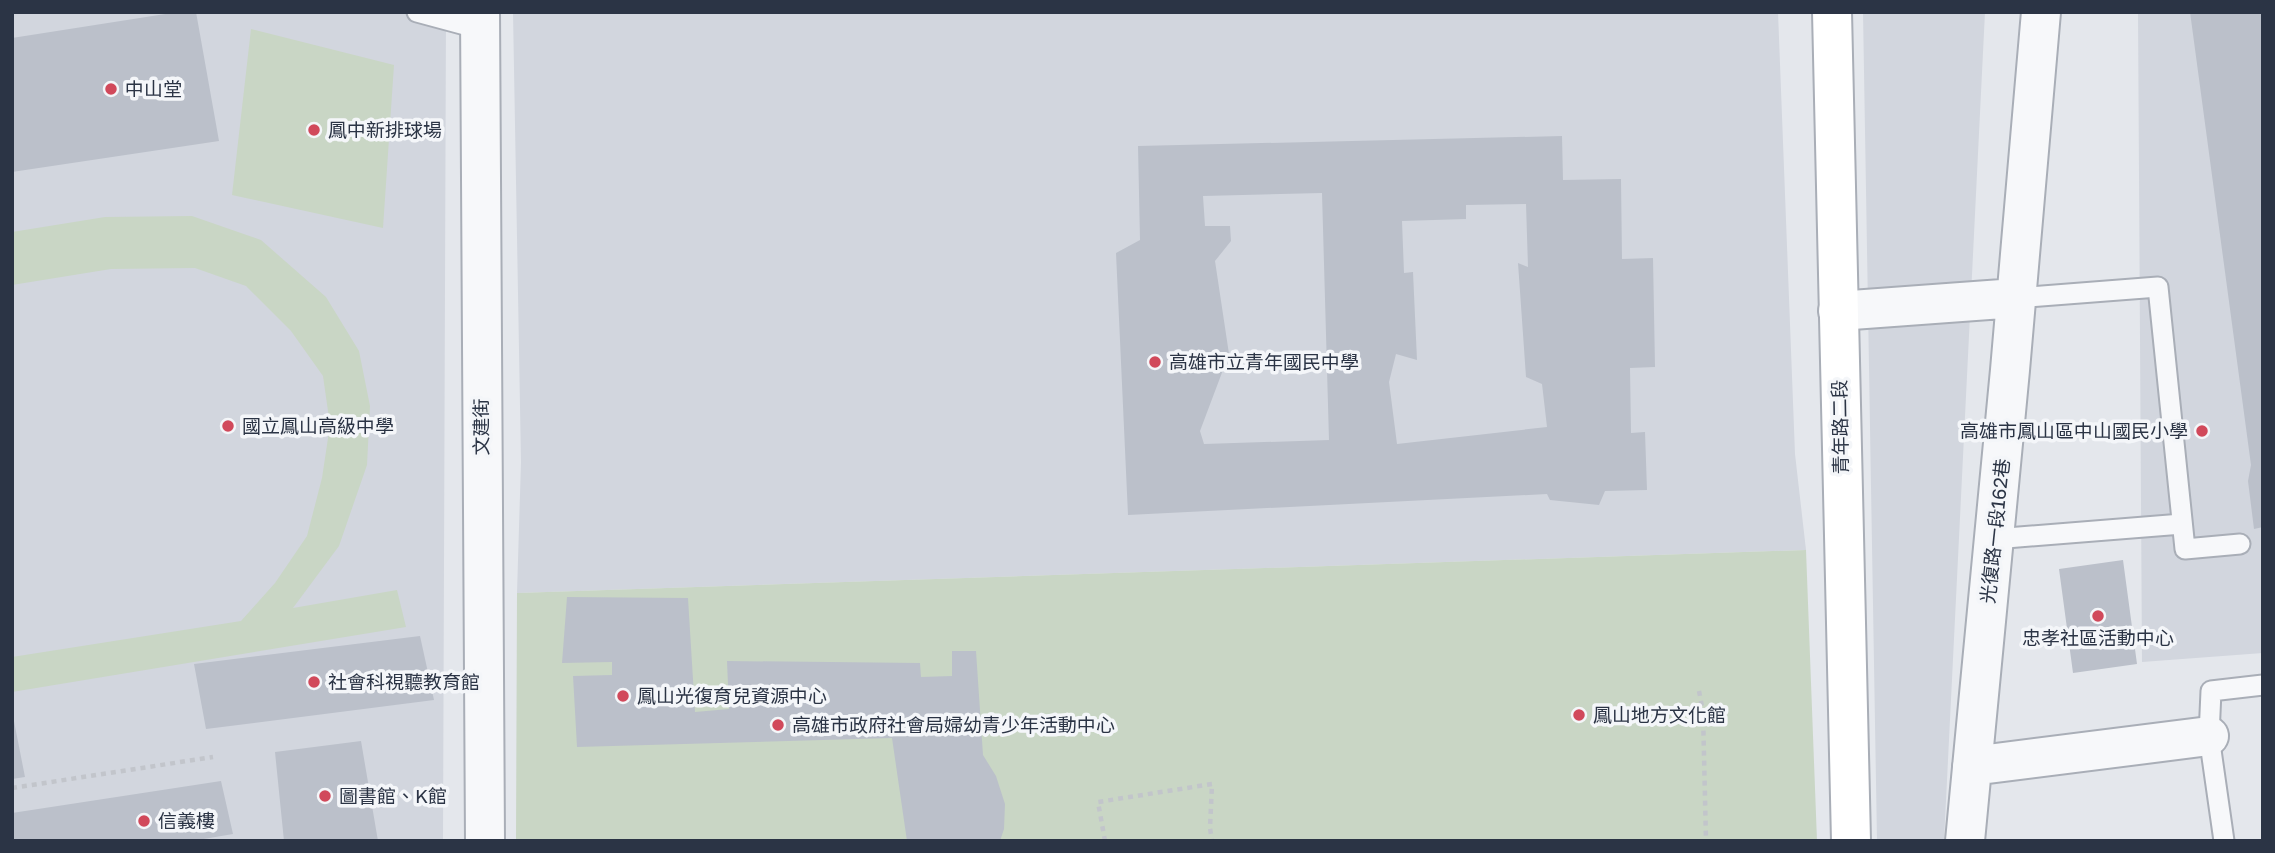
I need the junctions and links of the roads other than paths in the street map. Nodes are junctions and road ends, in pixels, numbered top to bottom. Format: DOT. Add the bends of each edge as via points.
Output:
graph roads {
  1 [pos="417,12"];
  2 [pos="1832,12"];
  3 [pos="2041,12"];
  4 [pos="480,20"];
  5 [pos="2017,298"];
  6 [pos="1838,311"];
  7 [pos="2182,524"];
  8 [pos="1994,539"];
  9 [pos="2240,544"];
  10 [pos="2263,685"];
  11 [pos="2209,736"];
  12 [pos="1972,766"];
  13 [pos="485,841"];
  14 [pos="1851,841"];
  15 [pos="1965,841"];
  16 [pos="2224,841"];
  1 -- 4 [label="lane"];
  2 -- 6 [label="street, 青年路二段"];
  3 -- 5 [label="street, 光復路一段162巷"];
  4 -- 13 [label="street, 文建街"];
  5 -- 6 [label="street"];
  5 -- 7 [label="lane" via="2158,287"];
  5 -- 8 [label="street, 光復路一段162巷"];
  6 -- 14 [label="street, 青年路二段"];
  7 -- 8 [label="lane"];
  7 -- 9 [label="lane" via="2185,549"];
  8 -- 12 [label="street, 光復路一段162巷"];
  10 -- 11 [label="lane" via="2211,691"];
  11 -- 12 [label="street"];
  11 -- 16 [label="lane"];
  12 -- 15 [label="street, 光復路一段162巷"];
}
